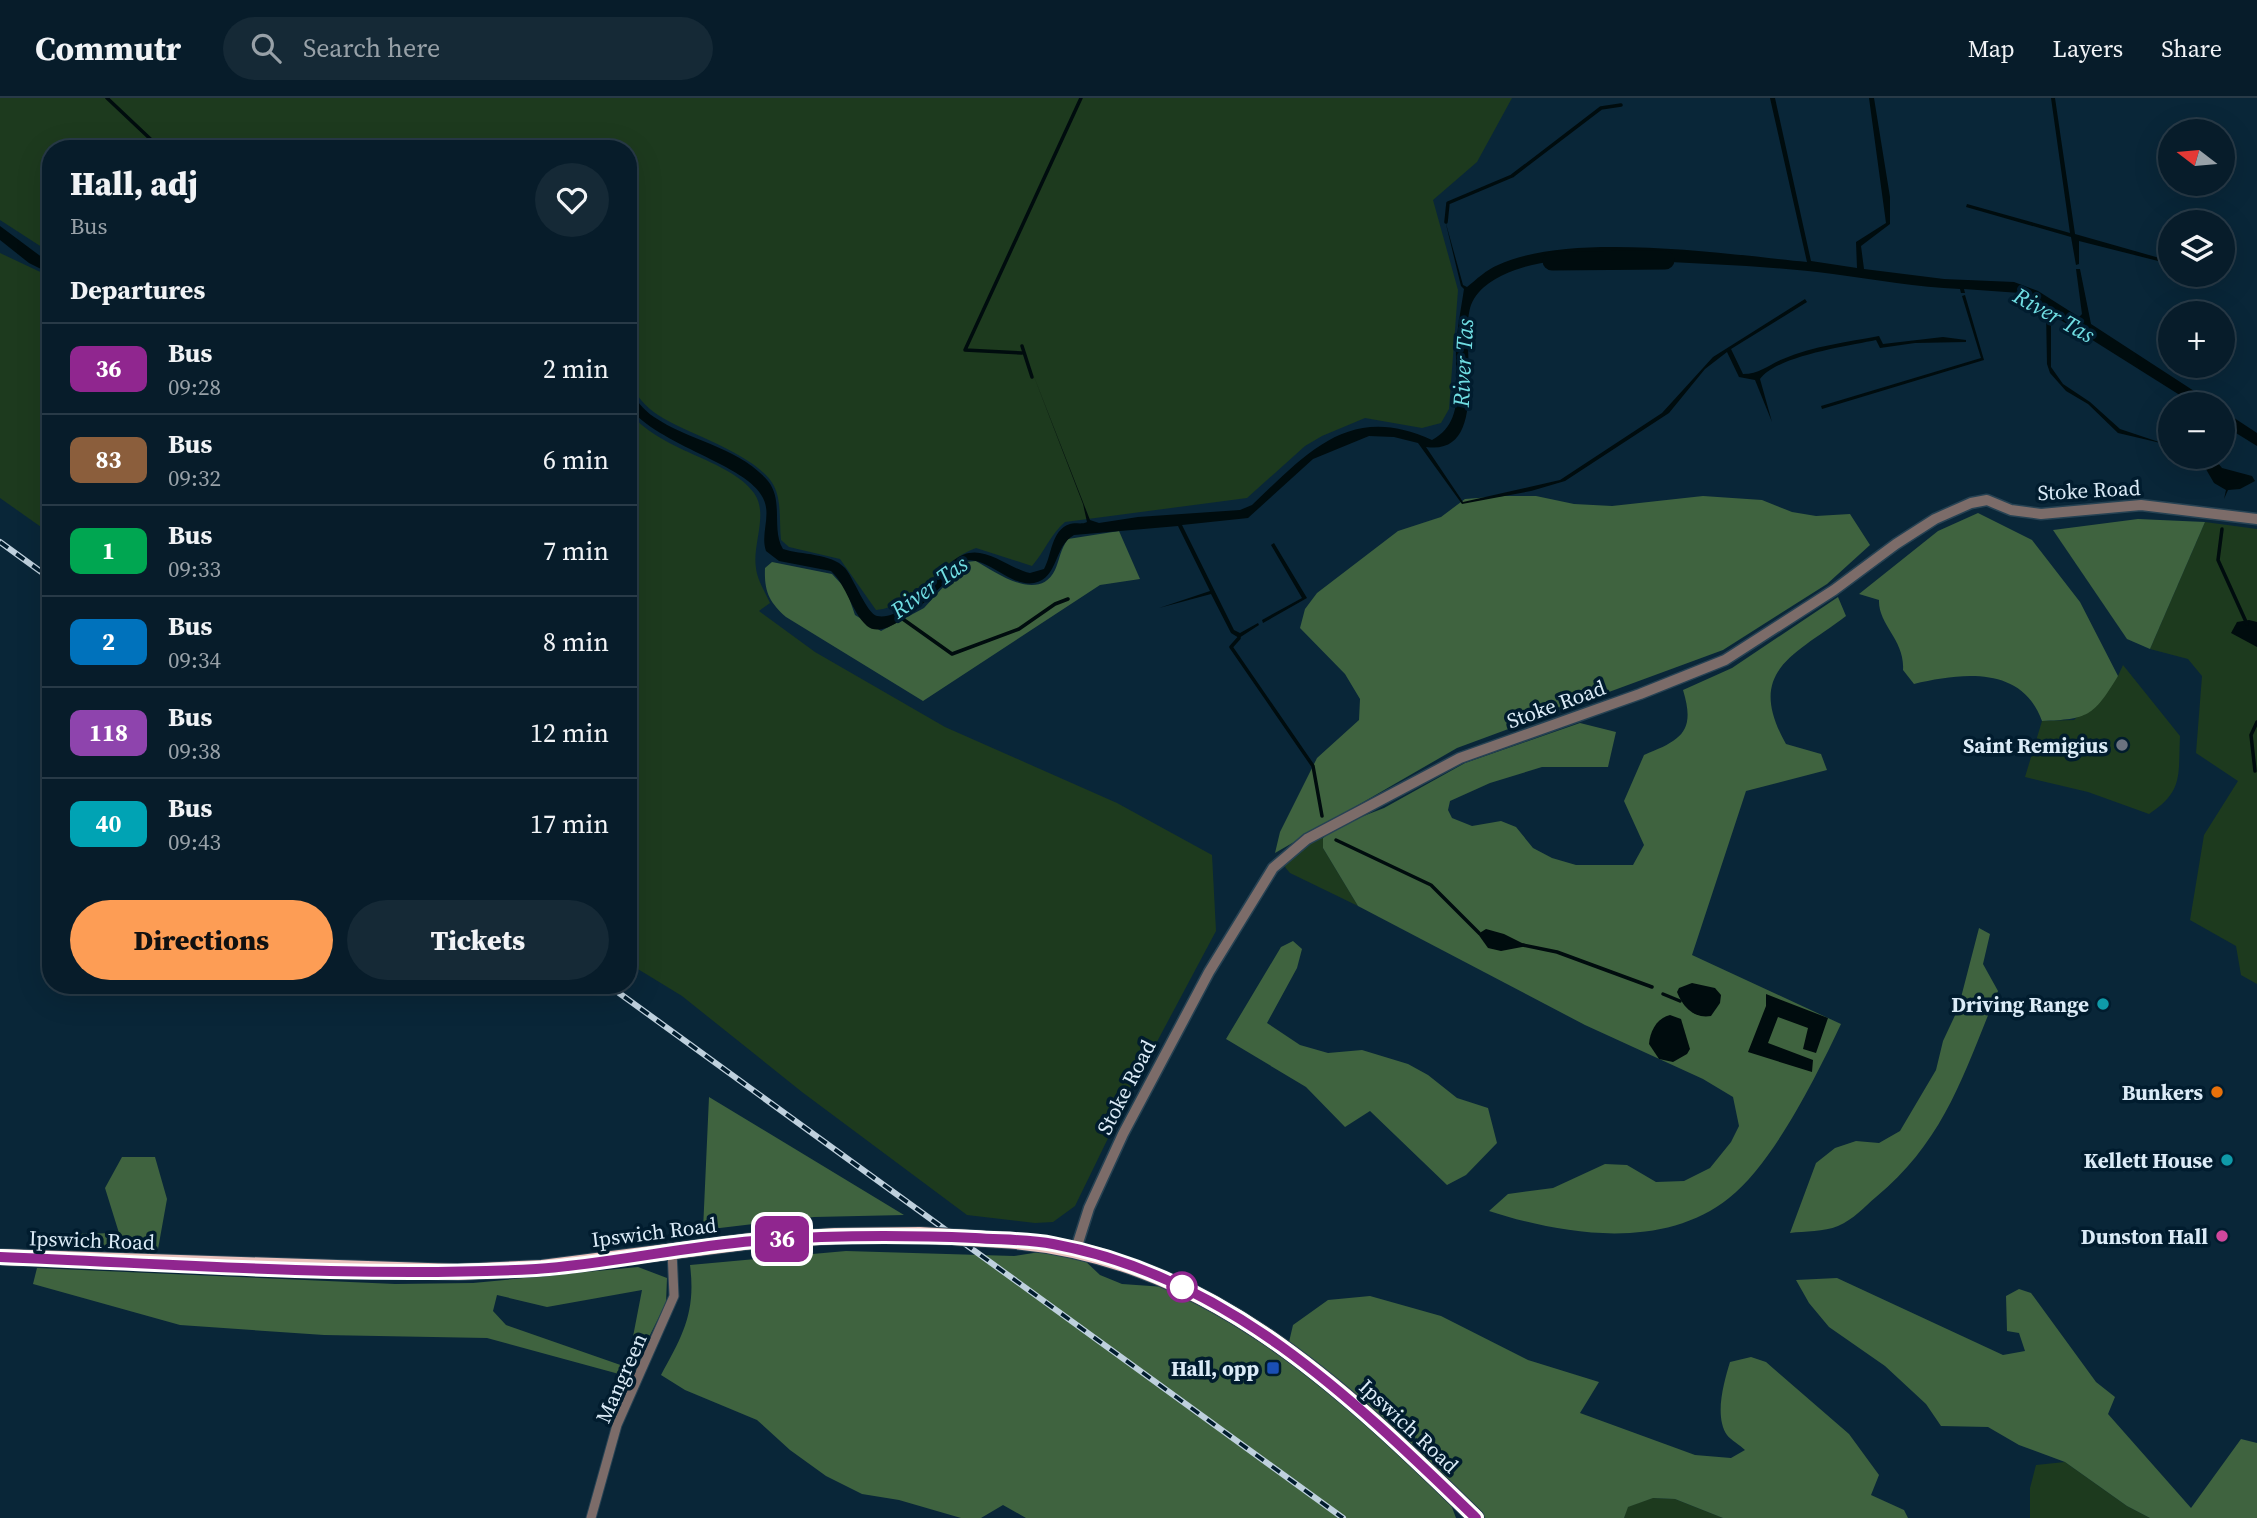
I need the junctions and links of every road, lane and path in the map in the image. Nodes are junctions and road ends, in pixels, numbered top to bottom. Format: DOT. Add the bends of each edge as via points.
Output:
graph roads {
  1 [pos="2257,519"];
  2 [pos="1076,1249"];
  3 [pos="673,1251"];
  4 [pos="0,1257"];
  5 [pos="591,1518"];
  6 [pos="1476,1518"];
  1 -- 2 [label="street, Stoke Road" via="2141,505 2040,514 2011,510 1987,500 1971,503 1906,537 1726,660 1460,758 1307,839 1273,868 1209,972 1123,1134"];
  2 -- 3 [label="highway, Ipswich Road, bridge" via="1049,1243 920,1236 807,1238"];
  2 -- 6 [label="highway, Ipswich Road" via="1202,1295 1252,1324 1342,1391"];
  3 -- 4 [label="highway, Ipswich Road" via="542,1268 458,1272"];
  3 -- 5 [label="street, Mangreen" via="674,1296 617,1425"];
}
